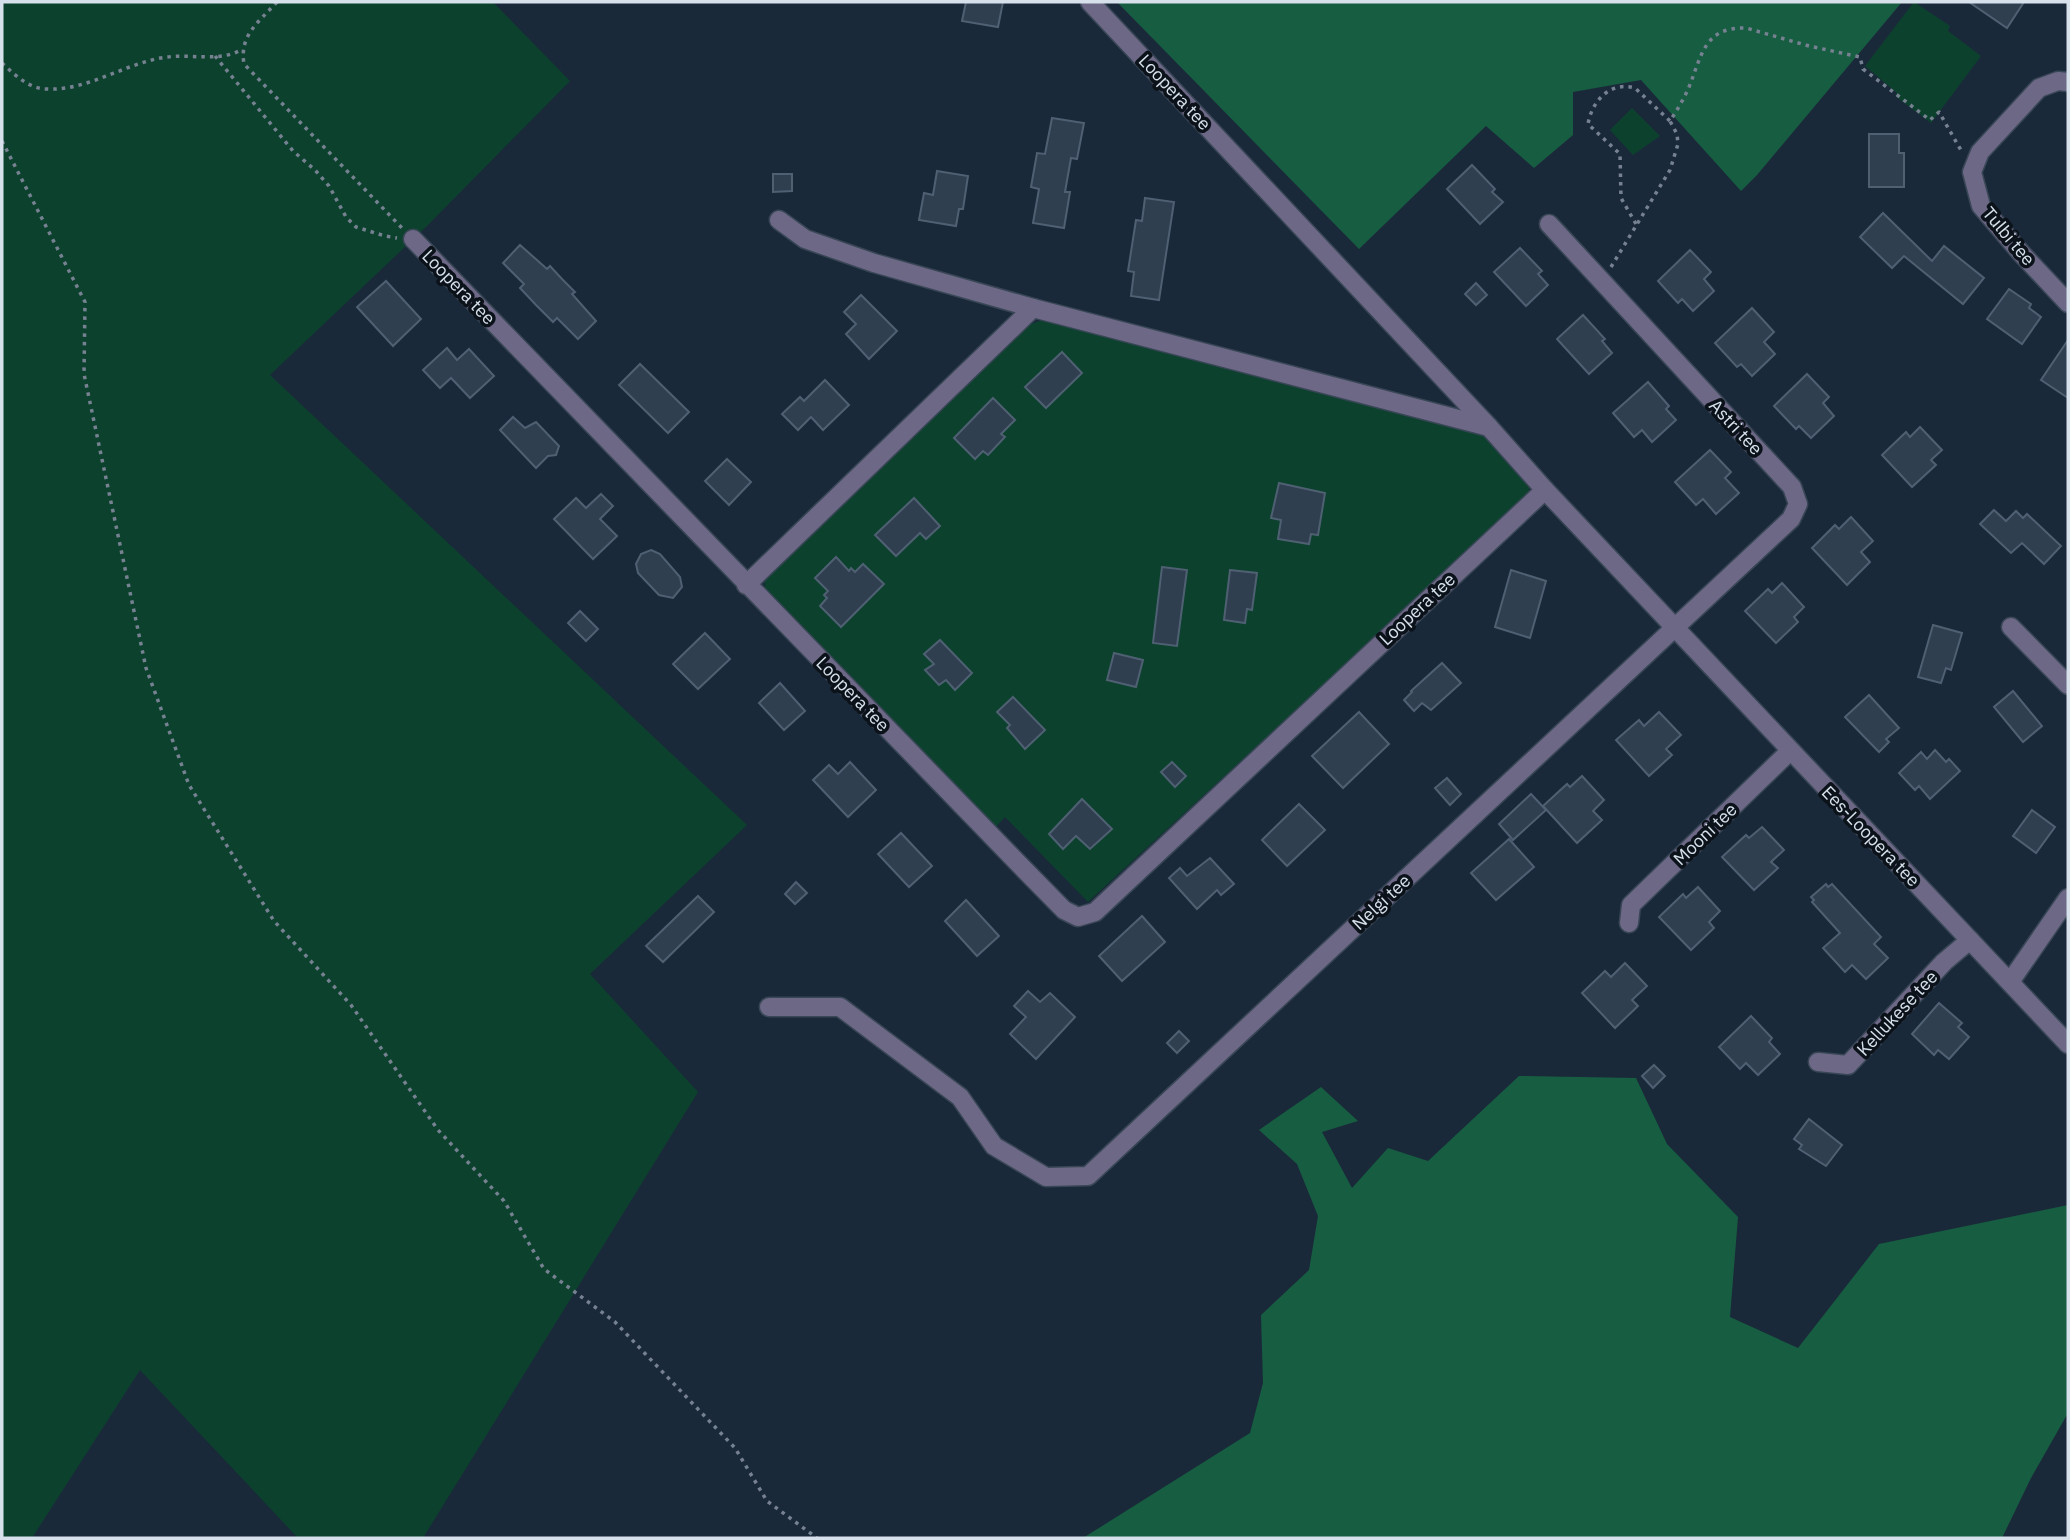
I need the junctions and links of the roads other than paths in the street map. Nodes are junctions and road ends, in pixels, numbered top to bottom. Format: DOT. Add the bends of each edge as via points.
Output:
graph roads {
  1 [pos="1090,2"];
  2 [pos="2068,82"];
  3 [pos="779,220"];
  4 [pos="1549,224"];
  5 [pos="414,239"];
  6 [pos="2068,303"];
  7 [pos="1033,308"];
  8 [pos="1489,427"];
  9 [pos="1545,490"];
  10 [pos="746,585"];
  11 [pos="1675,627"];
  12 [pos="2011,627"];
  13 [pos="2068,685"];
  14 [pos="1790,751"];
  15 [pos="2068,898"];
  16 [pos="1629,923"];
  17 [pos="1970,940"];
  18 [pos="2010,982"];
  19 [pos="769,1007"];
  20 [pos="2068,1044"];
  21 [pos="1818,1062"];
  1 -- 8 [label="street, Loopera tee"];
  2 -- 6 [label="street, Tulbi tee" via="2039,88 1980,152 1972,172 1981,206"];
  3 -- 7 [label="street" via="805,239 874,263"];
  4 -- 11 [label="street, Astri tee" via="1792,487 1798,504 1791,519"];
  5 -- 10 [label="street, Loopera tee"];
  7 -- 8 [label="street"];
  7 -- 10 [label="street"];
  8 -- 9 [label="street, Loopera tee"];
  9 -- 10 [label="street, Loopera tee" via="1095,912 1078,917 1064,910"];
  9 -- 11 [label="street, Loopera tee"];
  11 -- 14 [label="street, Ees-Loopera tee"];
  11 -- 19 [label="street, Nelgi tee" via="1087,1176 1046,1177 994,1146 960,1097 840,1007"];
  12 -- 13 [label="street"];
  14 -- 16 [label="street, Mooni tee" via="1631,905"];
  14 -- 17 [label="street, Ees-Loopera tee"];
  15 -- 18 [label="street"];
  17 -- 18 [label="street, Ees-Loopera tee"];
  17 -- 21 [label="street, Kellukese tee" via="1849,1065"];
  18 -- 20 [label="street, Ees-Loopera tee"];
}
